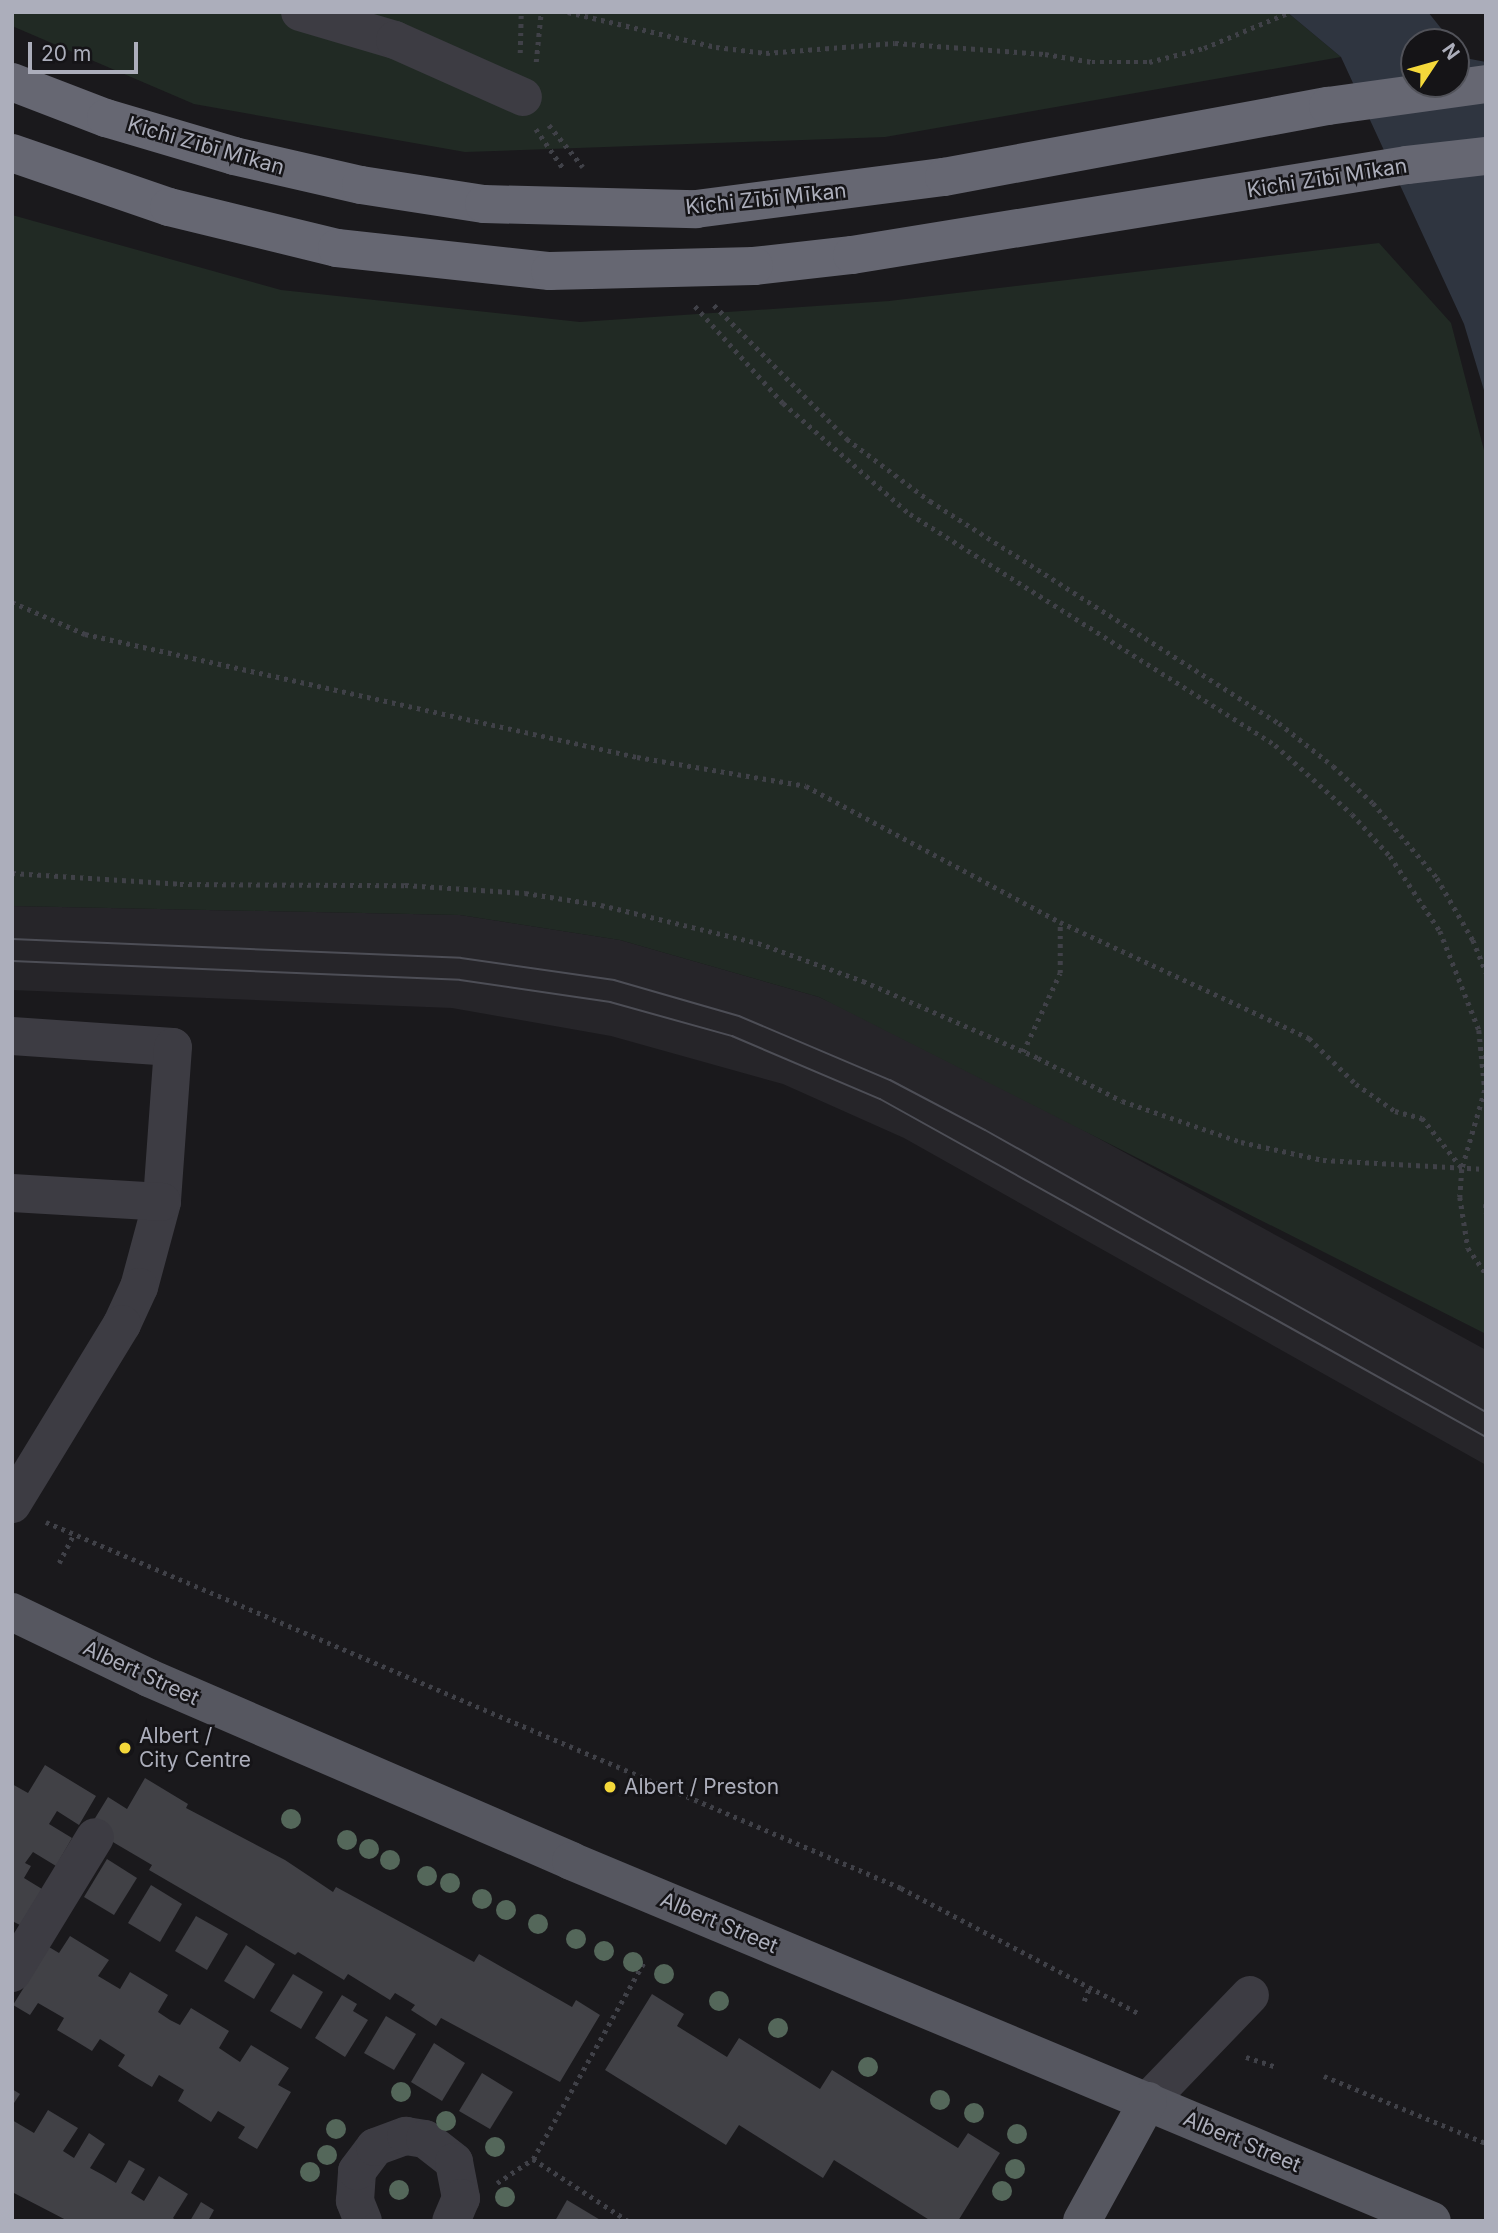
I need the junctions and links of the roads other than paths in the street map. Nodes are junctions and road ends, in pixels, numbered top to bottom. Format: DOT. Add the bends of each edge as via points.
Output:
graph roads {
  1 [pos="300,12"];
  2 [pos="12,82"];
  3 [pos="1486,84"];
  4 [pos="534,94"];
  5 [pos="12,153"];
  6 [pos="1486,156"];
  7 [pos="12,1036"];
  8 [pos="12,1192"];
  9 [pos="162,1202"];
  10 [pos="25,1511"];
  11 [pos="12,1612"];
  12 [pos="95,1837"];
  13 [pos="12,1973"];
  14 [pos="1250,1995"];
  15 [pos="1148,2101"];
  16 [pos="456,2210"];
  17 [pos="363,2221"];
  18 [pos="1082,2221"];
  19 [pos="1432,2221"];
  1 -- 4 [label="street" via="394,40"];
  2 -- 3 [label="highway, Kichi Zībī Mīkan, bridge" via="106,118 234,156 360,185 484,204 696,209 944,177 1328,106"];
  5 -- 6 [label="highway, Kichi Zībī Mīkan, bridge" via="169,207 324,245 550,271 754,267"];
  7 -- 9 [label="street" via="173,1047"];
  8 -- 9 [label="street"];
  9 -- 10 [label="street" via="153,1244 122,1324"];
  11 -- 15 [label="main road, Albert Street" via="149,1678 571,1861"];
  12 -- 13 [label="street"];
  14 -- 15 [label="street"];
  15 -- 18 [label="main road"];
  15 -- 19 [label="main road, Albert Street"];
  16 -- 17 [label="street" via="454,2162 441,2148 406,2136 388,2140 364,2158 357,2171 355,2201"];
}
